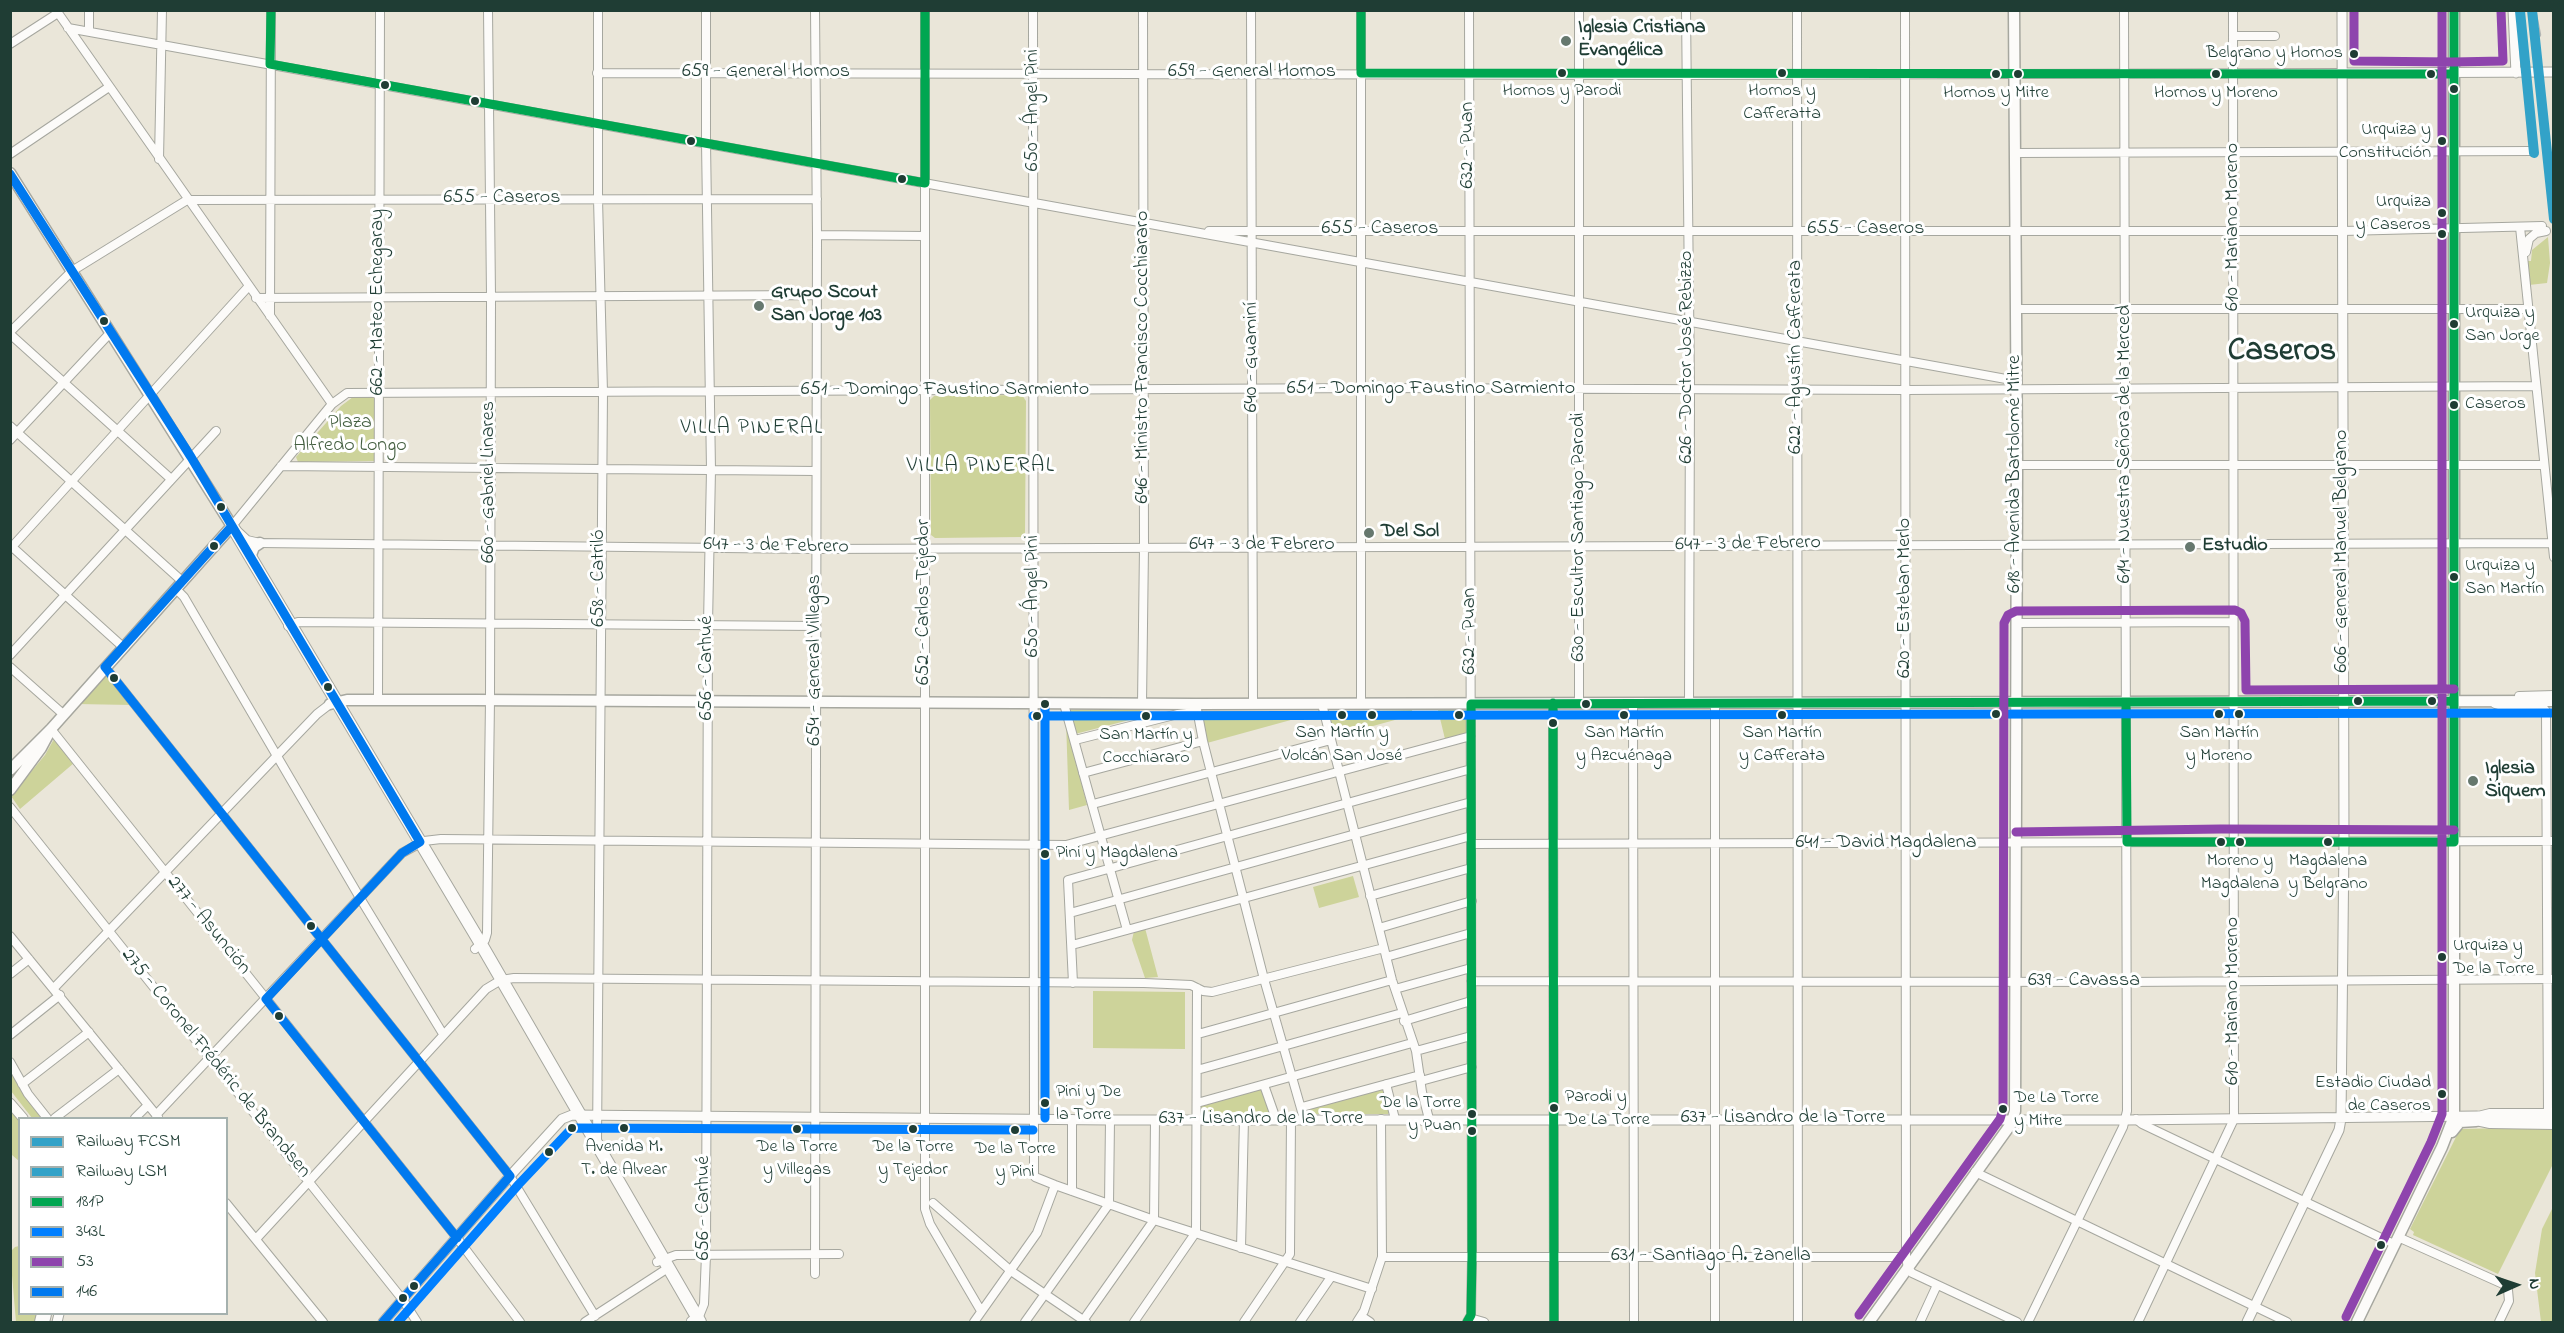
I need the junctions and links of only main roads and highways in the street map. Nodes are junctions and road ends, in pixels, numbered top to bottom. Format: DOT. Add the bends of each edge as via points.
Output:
graph roads {
  1 [pos="2014,10"];
  2 [pos="2454,10"];
  3 [pos="10,173"];
  4 [pos="232,526"];
  5 [pos="260,543"];
  6 [pos="251,555"];
  7 [pos="289,625"];
  8 [pos="2454,702"];
  9 [pos="334,703"];
  10 [pos="2016,703"];
  11 [pos="2550,704"];
  12 [pos="13,775"];
  13 [pos="10,790"];
  14 [pos="576,1115"];
  15 [pos="2476,1118"];
  16 [pos="2442,1147"];
  17 [pos="663,1265"];
  18 [pos="695,1321"];
  19 [pos="1869,1323"];
  20 [pos="2357,1323"];
  1 -- 10 [label="main road, 618 - Avenida Bartolomé Mitre"];
  2 -- 8 [label="main road"];
  3 -- 4 [label="main road"];
  4 -- 6 [label="main road"];
  4 -- 7 [label="main road" via="240,548"];
  4 -- 12 [label="main road" via="63,714 41,748"];
  5 -- 6 [label="main road"];
  6 -- 7 [label="main road"];
  7 -- 9 [label="main road"];
  8 -- 10 [label="main road"];
  8 -- 11 [label="main road"];
  8 -- 16 [label="main road" via="2454,1116"];
  9 -- 10 [label="main road" via="490,700 1142,704 1196,708 1253,704"];
  9 -- 14 [label="main road"];
  10 -- 19 [label="main road, 618 - Avenida Bartolomé Mitre" via="2013,1119 1907,1263"];
  12 -- 13 [label="main road"];
  14 -- 17 [label="main road"];
  14 -- 17 [label="main road"];
  15 -- 16 [label="main road" via="2458,1123"];
  16 -- 20 [label="main road"];
  17 -- 18 [label="main road"];
}
